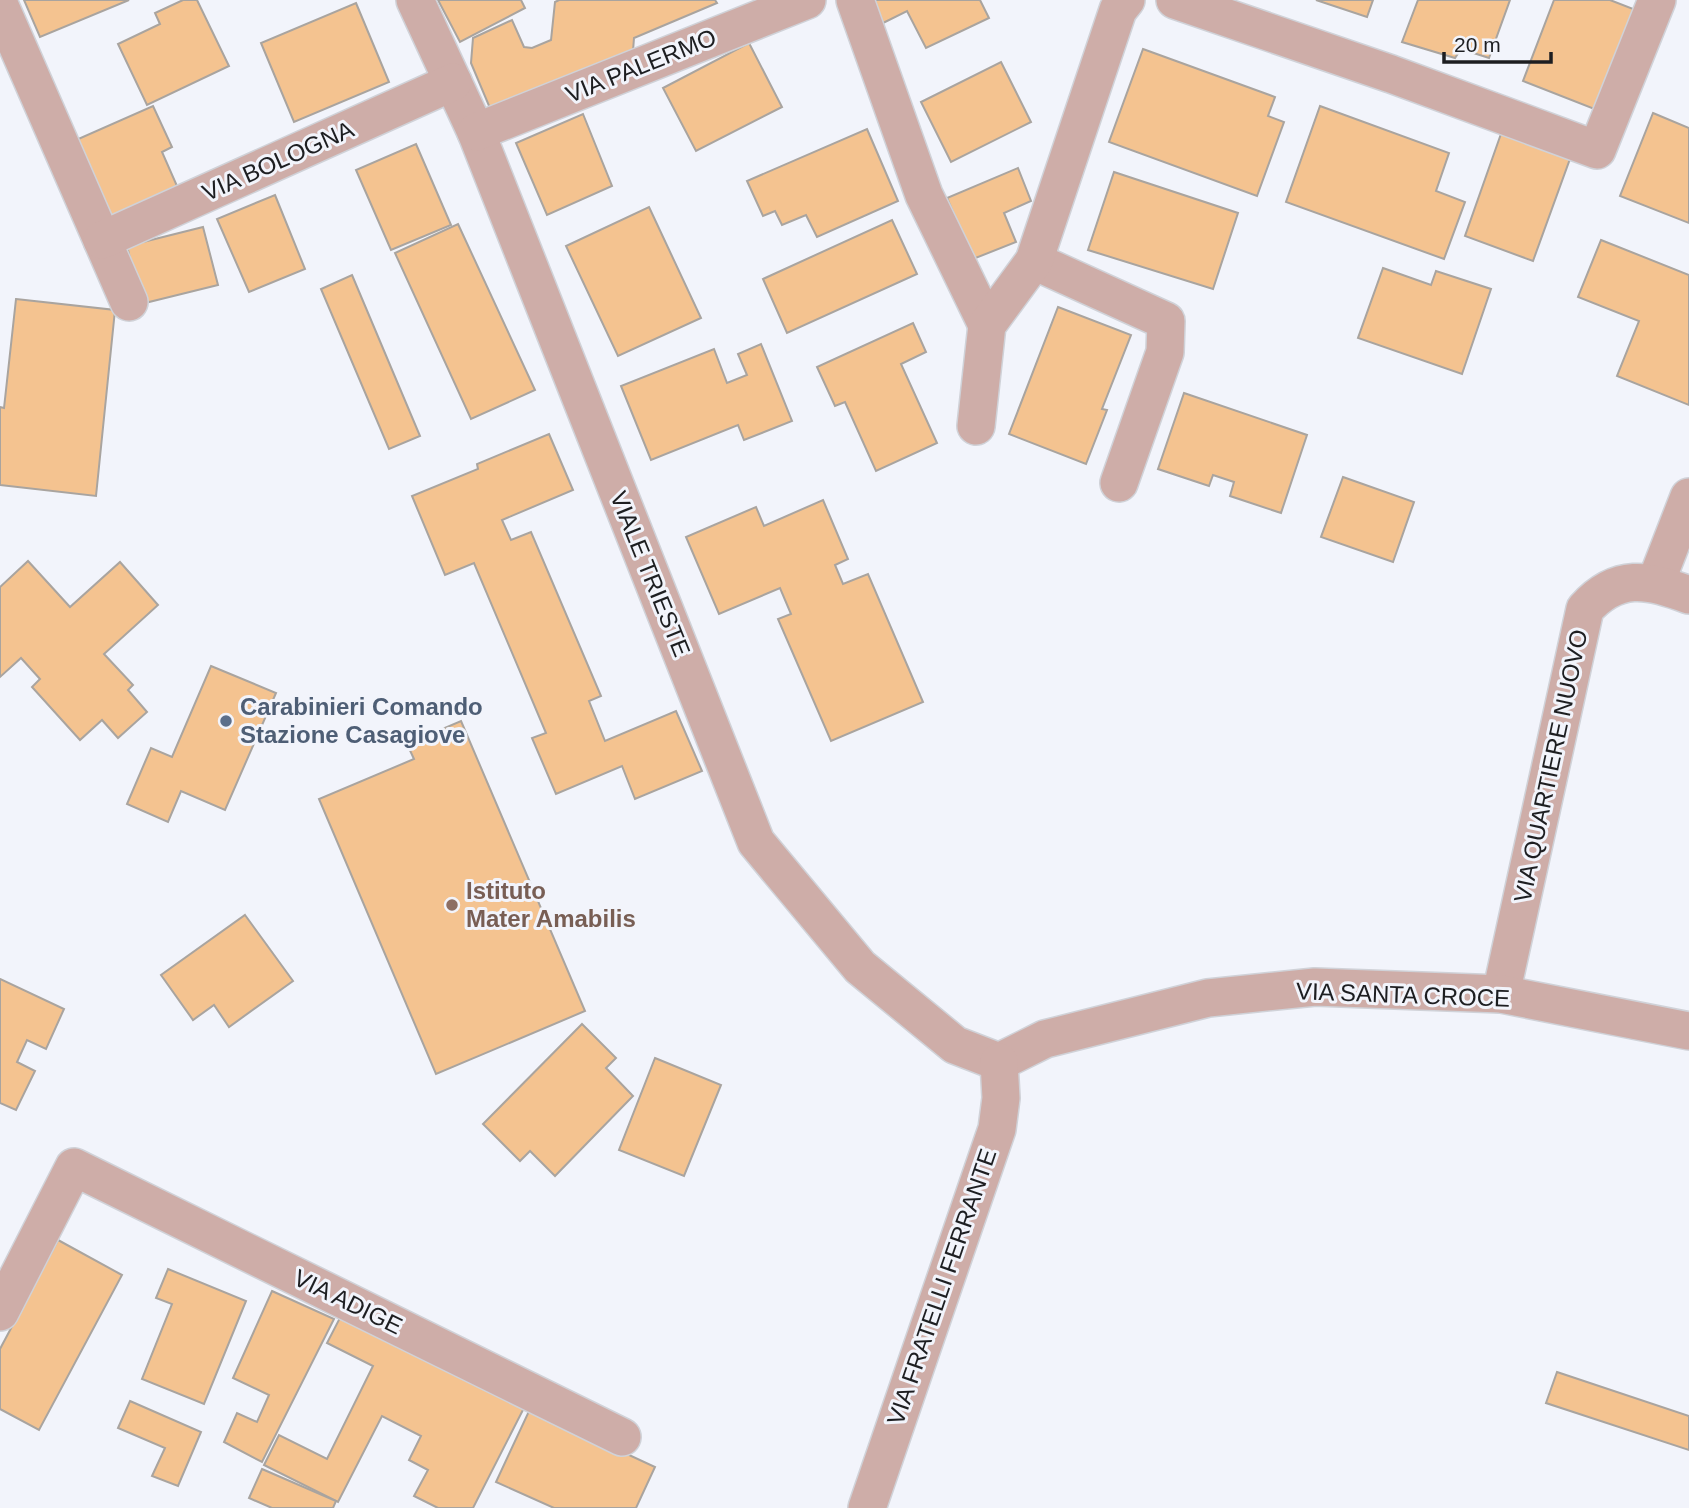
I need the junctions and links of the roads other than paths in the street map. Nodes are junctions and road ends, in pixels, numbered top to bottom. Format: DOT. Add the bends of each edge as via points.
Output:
graph roads {
  1 [pos="415,0"];
  2 [pos="807,0"];
  3 [pos="855,0"];
  4 [pos="1125,0"];
  5 [pos="1175,0"];
  6 [pos="1657,0"];
  7 [pos="0,6"];
  8 [pos="453,82"];
  9 [pos="476,132"];
  10 [pos="102,240"];
  11 [pos="1034,261"];
  12 [pos="130,302"];
  13 [pos="988,325"];
  14 [pos="976,426"];
  15 [pos="1119,483"];
  16 [pos="1689,497"];
  17 [pos="1656,582"];
  18 [pos="1689,595"];
  19 [pos="1501,994"];
  20 [pos="1689,1031"];
  21 [pos="999,1062"];
  22 [pos="0,1312"];
  23 [pos="622,1437"];
  24 [pos="867,1508"];
  1 -- 8 [label="street, VIALE TRIESTE"];
  2 -- 9 [label="street, VIA PALERMO"];
  3 -- 13 [label="street" via="925,195"];
  4 -- 11 [label="street"];
  5 -- 6 [label="street" via="1597,150"];
  7 -- 10 [label="street"];
  8 -- 9 [label="street, VIALE TRIESTE"];
  8 -- 10 [label="street, VIA BOLOGNA"];
  9 -- 21 [label="street, VIALE TRIESTE" via="756,842 860,967 955,1045"];
  10 -- 12 [label="street"];
  11 -- 13 [label="street"];
  11 -- 15 [label="street" via="1166,321 1165,352"];
  13 -- 14 [label="street"];
  16 -- 17 [label="street"];
  17 -- 18 [label="street, VIA QUARTIERE NUOVO"];
  17 -- 19 [label="street, VIA QUARTIERE NUOVO" via="1619,585 1599,594 1585,609"];
  19 -- 20 [label="street, VIA SANTA CROCE"];
  19 -- 21 [label="street, VIA SANTA CROCE" via="1315,987 1208,998 1045,1039"];
  21 -- 24 [label="street, VIA FRATELLI FERRANTE" via="997,1129"];
  22 -- 23 [label="street, VIA ADIGE" via="74,1167"];
}
